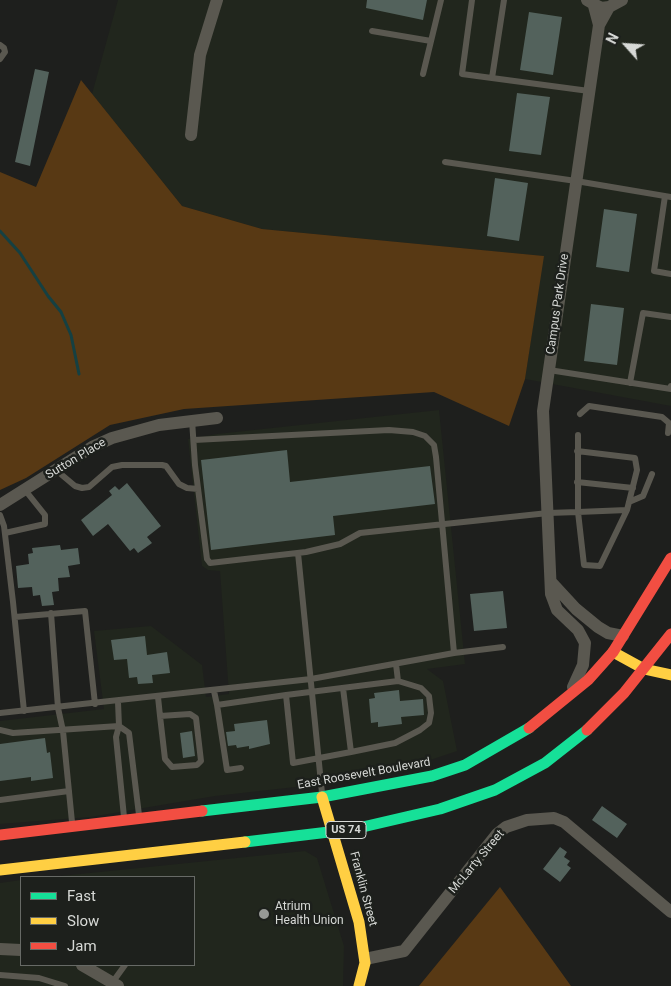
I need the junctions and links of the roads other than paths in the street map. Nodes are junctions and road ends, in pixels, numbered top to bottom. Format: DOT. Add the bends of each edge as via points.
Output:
graph roads {
  1 [pos="217,0"];
  2 [pos="441,0"];
  3 [pos="472,0"];
  4 [pos="504,0"];
  5 [pos="622,0"];
  6 [pos="590,3"];
  7 [pos="609,7"];
  8 [pos="599,25"];
  9 [pos="372,30"];
  10 [pos="431,42"];
  11 [pos="0,45"];
  12 [pos="0,59"];
  13 [pos="423,74"];
  14 [pos="492,78"];
  15 [pos="589,91"];
  16 [pos="191,135"];
  17 [pos="445,162"];
  18 [pos="576,181"];
  19 [pos="668,197"];
  20 [pos="671,274"];
  21 [pos="671,316"];
  22 [pos="549,370"];
  23 [pos="630,383"];
  24 [pos="671,386"];
  25 [pos="580,414"];
  26 [pos="217,418"];
  27 [pos="192,420"];
  28 [pos="668,433"];
  29 [pos="578,434"];
  30 [pos="194,440"];
  31 [pos="577,451"];
  32 [pos="56,470"];
  33 [pos="652,474"];
  34 [pos="578,482"];
  35 [pos="633,488"];
  36 [pos="198,489"];
  37 [pos="25,490"];
  38 [pos="629,502"];
  39 [pos="0,504"];
  40 [pos="627,510"];
  41 [pos="578,512"];
  42 [pos="548,513"];
  43 [pos="0,515"];
  44 [pos="442,524"];
  45 [pos="5,533"];
  46 [pos="298,553"];
  47 [pos="671,558"];
  48 [pos="552,583"];
  49 [pos="51,613"];
  50 [pos="15,617"];
  51 [pos="671,634"];
  52 [pos="623,636"];
  53 [pos="503,647"];
  54 [pos="613,652"];
  55 [pos="454,653"];
  56 [pos="396,664"];
  57 [pos="644,669"];
  58 [pos="671,675"];
  59 [pos="311,679"];
  60 [pos="398,681"];
  61 [pos="343,688"];
  62 [pos="214,691"];
  63 [pos="312,692"];
  64 [pos="286,695"];
  65 [pos="568,696"];
  66 [pos="158,698"];
  67 [pos="118,702"];
  68 [pos="95,704"];
  69 [pos="217,705"];
  70 [pos="58,708"];
  71 [pos="24,711"];
  72 [pos="0,713"];
  73 [pos="160,716"];
  74 [pos="119,726"];
  75 [pos="0,730"];
  76 [pos="63,731"];
  77 [pos="351,752"];
  78 [pos="318,758"];
  79 [pos="241,768"];
  80 [pos="69,791"];
  81 [pos="322,797"];
  82 [pos="0,800"];
  83 [pos="139,818"];
  84 [pos="124,820"];
  85 [pos="72,826"];
  86 [pos="333,831"];
  87 [pos="0,835"];
  88 [pos="0,870"];
  89 [pos="671,912"];
  90 [pos="0,949"];
  91 [pos="20,950"];
  92 [pos="364,959"];
  93 [pos="84,966"];
  94 [pos="124,966"];
  95 [pos="0,975"];
  96 [pos="114,985"];
  97 [pos="65,986"];
  98 [pos="359,986"];
  1 -- 16 [label="street" via="200,55"];
  2 -- 10 [label="lane"];
  3 -- 14 [label="lane" via="462,74"];
  4 -- 14 [label="lane"];
  5 -- 7 [label="street"];
  6 -- 7 [label="street"];
  6 -- 8 [label="street, Campus Park Drive"];
  7 -- 8 [label="street, Campus Park Drive"];
  8 -- 15 [label="street, Campus Park Drive"];
  9 -- 10 [label="lane"];
  10 -- 13 [label="lane"];
  11 -- 12 [label="lane" via="5,52"];
  14 -- 15 [label="lane"];
  15 -- 18 [label="street, Campus Park Drive"];
  17 -- 18 [label="lane"];
  18 -- 19 [label="lane"];
  18 -- 22 [label="street, Campus Park Drive"];
  19 -- 20 [label="lane" via="654,271"];
  21 -- 23 [label="lane" via="643,312"];
  22 -- 23 [label="lane"];
  22 -- 42 [label="street, Campus Park Drive" via="542,411"];
  23 -- 24 [label="lane" via="670,390"];
  25 -- 28 [label="lane" via="589,406 662,417 669,423"];
  26 -- 27 [label="street, Sutton Place"];
  27 -- 30 [label="lane"];
  27 -- 32 [label="street, Sutton Place" via="112,438"];
  29 -- 31 [label="lane"];
  30 -- 36 [label="lane"];
  30 -- 44 [label="lane" via="388,430 425,436 434,445"];
  31 -- 34 [label="lane"];
  31 -- 35 [label="lane" via="635,458 637,470"];
  32 -- 36 [label="lane" via="82,488 89,487 112,467 162,465 179,484"];
  32 -- 37 [label="street, Sutton Place"];
  33 -- 38 [label="lane" via="643,496"];
  34 -- 35 [label="lane"];
  34 -- 41 [label="lane"];
  35 -- 38 [label="lane"];
  36 -- 46 [label="lane" via="210,562"];
  37 -- 39 [label="street, Sutton Place"];
  37 -- 45 [label="lane" via="46,515 46,524"];
  38 -- 40 [label="lane"];
  40 -- 41 [label="lane"];
  40 -- 41 [label="lane" via="600,566 584,565"];
  41 -- 42 [label="lane"];
  42 -- 44 [label="lane"];
  42 -- 48 [label="street, Campus Park Drive"];
  43 -- 45 [label="lane"];
  44 -- 46 [label="lane" via="360,533 340,544"];
  44 -- 55 [label="lane"];
  45 -- 50 [label="lane"];
  46 -- 59 [label="lane"];
  47 -- 52 [label="main road, East Roosevelt Boulevard" via="666,571"];
  48 -- 52 [label="street" via="598,627"];
  48 -- 65 [label="street, Campus Park Drive" via="551,594 558,610 578,630 585,643 582,665"];
  49 -- 50 [label="lane"];
  49 -- 68 [label="lane" via="86,611"];
  49 -- 70 [label="lane"];
  50 -- 71 [label="lane"];
  51 -- 57 [label="main road, US 74"];
  52 -- 54 [label="main road, East Roosevelt Boulevard"];
  53 -- 55 [label="lane"];
  54 -- 57 [label="main road"];
  54 -- 65 [label="main road, East Roosevelt Boulevard" via="588,680"];
  55 -- 56 [label="lane"];
  56 -- 59 [label="lane"];
  56 -- 60 [label="lane"];
  57 -- 58 [label="main road"];
  57 -- 86 [label="main road, US 74" via="580,738 545,763 495,790 440,809"];
  59 -- 62 [label="lane"];
  59 -- 63 [label="lane"];
  60 -- 61 [label="lane"];
  60 -- 77 [label="lane" via="421,688 429,696 432,713 429,723 395,743"];
  61 -- 63 [label="lane"];
  61 -- 77 [label="lane"];
  62 -- 66 [label="lane"];
  62 -- 69 [label="lane"];
  63 -- 64 [label="lane"];
  63 -- 78 [label="lane"];
  64 -- 69 [label="lane"];
  64 -- 78 [label="lane" via="293,762"];
  65 -- 81 [label="main road, East Roosevelt Boulevard" via="523,734 465,765 432,776"];
  66 -- 67 [label="lane"];
  66 -- 73 [label="lane"];
  67 -- 68 [label="lane"];
  67 -- 74 [label="lane"];
  68 -- 70 [label="lane"];
  69 -- 79 [label="lane" via="227,770"];
  70 -- 71 [label="lane"];
  70 -- 76 [label="lane"];
  71 -- 72 [label="lane"];
  73 -- 73 [label="lane" via="164,759 172,767 197,766 201,761 196,718 190,714"];
  74 -- 76 [label="lane"];
  74 -- 83 [label="lane" via="129,732"];
  74 -- 84 [label="lane" via="116,736"];
  75 -- 76 [label="lane" via="13,733"];
  76 -- 80 [label="lane"];
  77 -- 78 [label="lane"];
  78 -- 81 [label="lane"];
  80 -- 82 [label="lane"];
  80 -- 85 [label="lane"];
  81 -- 83 [label="main road, East Roosevelt Boulevard"];
  81 -- 86 [label="main road, Franklin Street"];
  83 -- 84 [label="main road, East Roosevelt Boulevard"];
  84 -- 85 [label="main road, East Roosevelt Boulevard"];
  85 -- 87 [label="main road, East Roosevelt Boulevard"];
  86 -- 88 [label="main road, US 74"];
  86 -- 92 [label="main road, Franklin Street" via="359,922"];
  89 -- 92 [label="street, McLarty Street" via="564,822 554,818 527,820 506,827 497,834 404,951"];
  90 -- 91 [label="street"];
  92 -- 98 [label="main road, Franklin Street"];
  93 -- 96 [label="street"];
  94 -- 96 [label="lane"];
  95 -- 97 [label="lane" via="39,978"];
}
